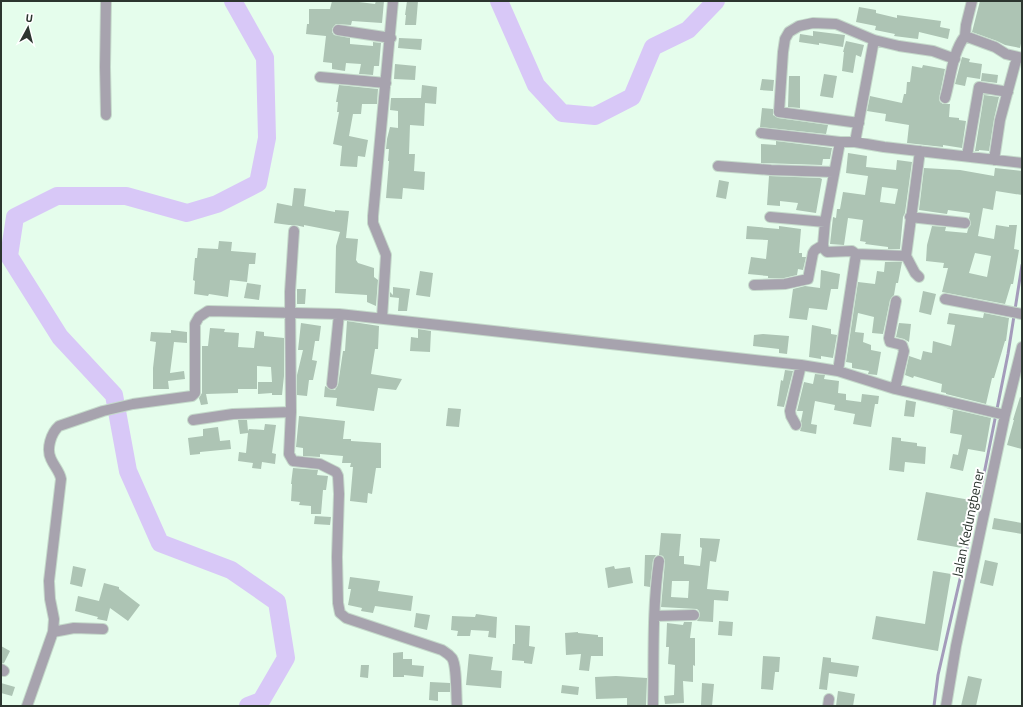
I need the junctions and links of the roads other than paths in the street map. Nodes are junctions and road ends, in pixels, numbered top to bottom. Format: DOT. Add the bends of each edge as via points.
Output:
graph roads {
  1 [pos="106,1"];
  2 [pos="393,1"];
  3 [pos="972,1"];
  4 [pos="338,30"];
  5 [pos="964,36"];
  6 [pos="390,38"];
  7 [pos="874,40"];
  8 [pos="1020,57"];
  9 [pos="955,59"];
  10 [pos="320,77"];
  11 [pos="386,83"];
  12 [pos="1008,92"];
  13 [pos="945,98"];
  14 [pos="106,116"];
  15 [pos="859,123"];
  16 [pos="761,133"];
  17 [pos="840,142"];
  18 [pos="855,142"];
  19 [pos="920,151"];
  20 [pos="967,156"];
  21 [pos="994,160"];
  22 [pos="1022,163"];
  23 [pos="718,166"];
  24 [pos="833,172"];
  25 [pos="770,217"];
  26 [pos="910,217"];
  27 [pos="825,222"];
  28 [pos="965,223"];
  29 [pos="294,231"];
  30 [pos="823,245"];
  31 [pos="856,254"];
  32 [pos="906,256"];
  33 [pos="920,277"];
  34 [pos="754,285"];
  35 [pos="945,299"];
  36 [pos="896,300"];
  37 [pos="290,313"];
  38 [pos="1016,313"];
  39 [pos="339,314"];
  40 [pos="382,318"];
  41 [pos="1022,347"];
  42 [pos="801,365"];
  43 [pos="838,371"];
  44 [pos="332,384"];
  45 [pos="895,389"];
  46 [pos="291,412"];
  47 [pos="1004,415"];
  48 [pos="193,420"];
  49 [pos="796,425"];
  50 [pos="659,560"];
  51 [pos="694,615"];
  52 [pos="655,616"];
  53 [pos="102,629"];
  54 [pos="51,636"];
  55 [pos="27,706"];
  56 [pos="457,706"];
  57 [pos="653,706"];
  58 [pos="946,706"];
  1 -- 14 [label="street"];
  2 -- 6 [label="street"];
  3 -- 5 [label="street"];
  4 -- 6 [label="street"];
  5 -- 8 [label="street" via="995,47 1006,54"];
  5 -- 9 [label="street"];
  6 -- 11 [label="street"];
  7 -- 9 [label="street" via="933,51"];
  7 -- 15 [label="street"];
  7 -- 15 [label="street" via="836,24 813,23 799,26 789,32 785,39 780,112"];
  8 -- 12 [label="street"];
  9 -- 13 [label="street"];
  10 -- 11 [label="street"];
  11 -- 40 [label="street" via="373,216 373,223 386,255"];
  12 -- 20 [label="street" via="979,87"];
  12 -- 21 [label="street" via="1000,120"];
  15 -- 18 [label="street"];
  16 -- 17 [label="street"];
  17 -- 18 [label="street"];
  17 -- 24 [label="street"];
  18 -- 19 [label="street"];
  19 -- 20 [label="street"];
  19 -- 26 [label="street"];
  20 -- 21 [label="street"];
  21 -- 22 [label="street"];
  23 -- 24 [label="street"];
  24 -- 27 [label="street"];
  25 -- 27 [label="street"];
  26 -- 28 [label="street"];
  26 -- 32 [label="street"];
  27 -- 30 [label="street"];
  29 -- 37 [label="street"];
  30 -- 31 [label="street" via="827,252 852,251"];
  30 -- 34 [label="street" via="813,253 808,279 785,284"];
  31 -- 32 [label="street"];
  31 -- 43 [label="street"];
  32 -- 33 [label="street"];
  35 -- 38 [label="street"];
  36 -- 45 [label="street" via="889,338 890,342 902,345 904,351"];
  37 -- 39 [label="street"];
  37 -- 46 [label="street"];
  37 -- 54 [label="street" via="208,311 202,314 195,324 194,395 103,411 56,428 49,453 61,480 49,581 54,619"];
  39 -- 40 [label="street"];
  39 -- 44 [label="street"];
  40 -- 42 [label="street"];
  41 -- 47 [label="street, Jalan Kedungbener"];
  42 -- 43 [label="street"];
  42 -- 49 [label="street" via="790,411"];
  43 -- 45 [label="street"];
  45 -- 47 [label="street"];
  46 -- 48 [label="street" via="233,414"];
  46 -- 56 [label="street" via="290,457 293,461 320,464 336,472 338,476 337,557 340,613 346,618 448,654 453,659 456,675"];
  47 -- 58 [label="street, Jalan Kedungbener"];
  50 -- 52 [label="street"];
  51 -- 52 [label="street"];
  52 -- 57 [label="street"];
  53 -- 54 [label="street" via="63,629"];
  54 -- 55 [label="street"];
}
